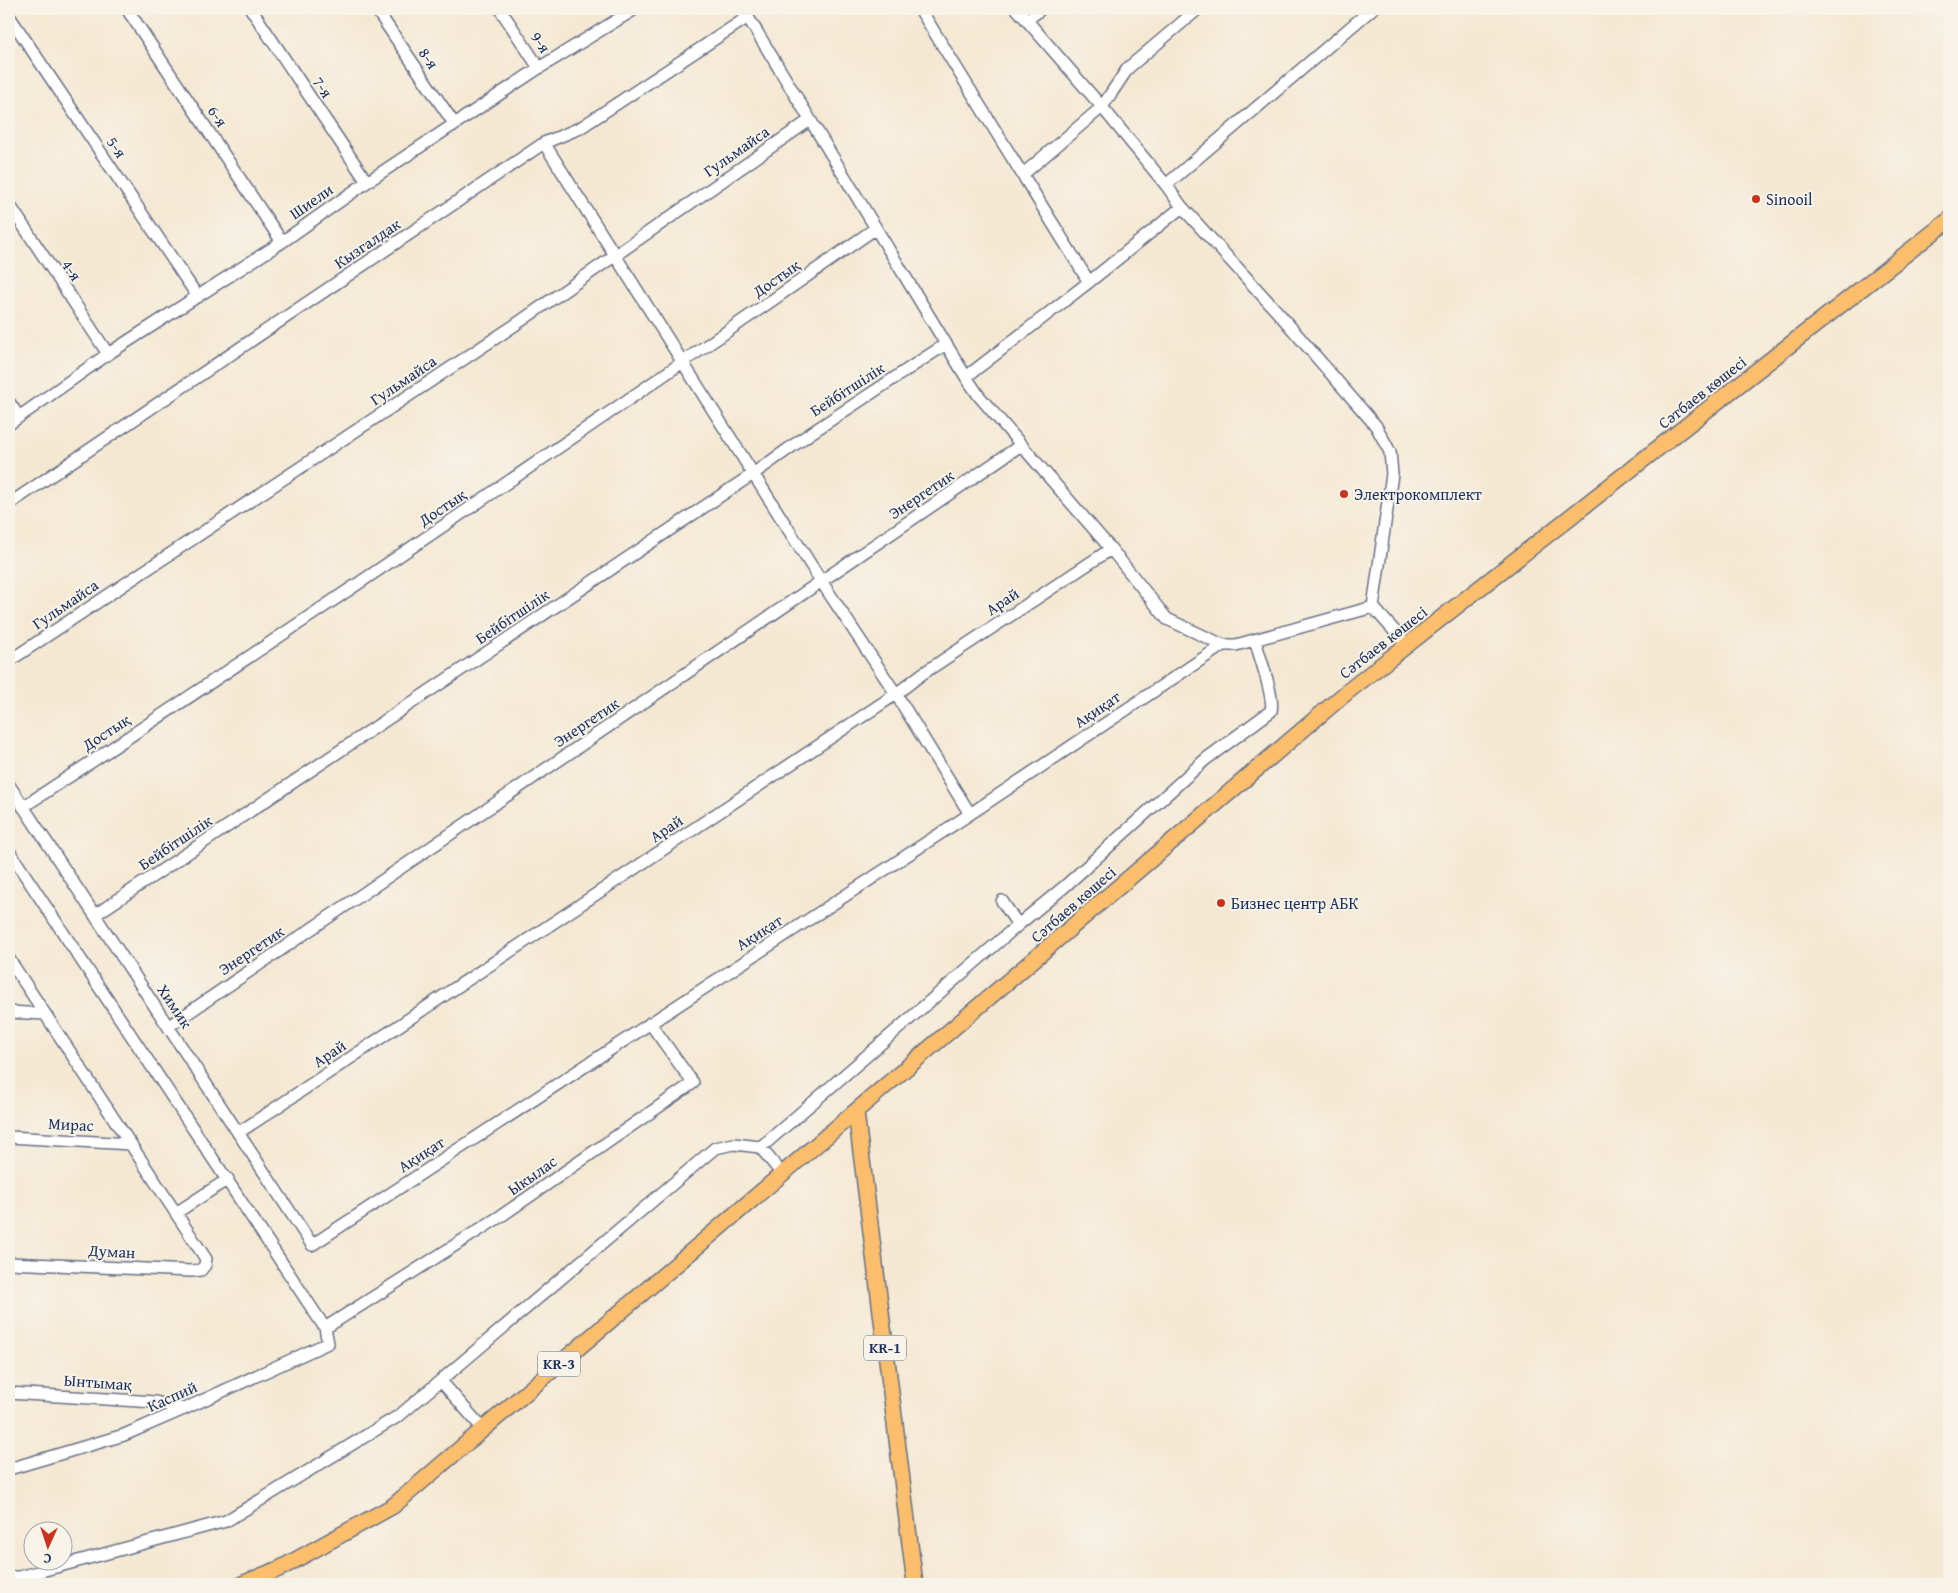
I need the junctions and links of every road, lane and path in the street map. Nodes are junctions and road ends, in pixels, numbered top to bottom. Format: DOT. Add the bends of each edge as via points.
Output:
graph roads {
  1 [pos="127,9"];
  2 [pos="251,9"];
  3 [pos="376,9"];
  4 [pos="500,9"];
  5 [pos="920,9"];
  6 [pos="1017,9"];
  7 [pos="1041,9"];
  8 [pos="1198,9"];
  9 [pos="1372,9"];
  10 [pos="629,10"];
  11 [pos="745,13"];
  12 [pos="9,16"];
  13 [pos="1026,20"];
  14 [pos="539,68"];
  15 [pos="1102,107"];
  16 [pos="810,120"];
  17 [pos="455,125"];
  18 [pos="544,143"];
  19 [pos="1022,175"];
  20 [pos="367,182"];
  21 [pos="1166,185"];
  22 [pos="9,204"];
  23 [pos="1182,207"];
  24 [pos="1949,220"];
  25 [pos="876,228"];
  26 [pos="282,242"];
  27 [pos="615,254"];
  28 [pos="1089,282"];
  29 [pos="198,297"];
  30 [pos="946,344"];
  31 [pos="108,354"];
  32 [pos="682,363"];
  33 [pos="966,377"];
  34 [pos="9,402"];
  35 [pos="19,417"];
  36 [pos="9,424"];
  37 [pos="1021,445"];
  38 [pos="754,474"];
  39 [pos="9,504"];
  40 [pos="1111,548"];
  41 [pos="821,582"];
  42 [pos="1373,607"];
  43 [pos="1255,640"];
  44 [pos="1223,645"];
  45 [pos="1407,645"];
  46 [pos="9,661"];
  47 [pos="896,694"];
  48 [pos="9,786"];
  49 [pos="23,807"];
  50 [pos="970,814"];
  51 [pos="9,851"];
  52 [pos="1002,901"];
  53 [pos="95,916"];
  54 [pos="1018,925"];
  55 [pos="9,959"];
  56 [pos="9,1012"];
  57 [pos="45,1014"];
  58 [pos="650,1023"];
  59 [pos="169,1026"];
  60 [pos="856,1112"];
  61 [pos="238,1133"];
  62 [pos="9,1137"];
  63 [pos="131,1144"];
  64 [pos="760,1147"];
  65 [pos="783,1174"];
  66 [pos="228,1179"];
  67 [pos="176,1213"];
  68 [pos="312,1245"];
  69 [pos="9,1263"];
  70 [pos="326,1328"];
  71 [pos="441,1381"];
  72 [pos="9,1393"];
  73 [pos="184,1409"];
  74 [pos="483,1429"];
  75 [pos="9,1469"];
  76 [pos="9,1577"];
  77 [pos="242,1584"];
  78 [pos="915,1584"];
  1 -- 26 [label="street, 6-я"];
  2 -- 20 [label="street, 7-я"];
  3 -- 17 [label="street, 8-я"];
  4 -- 14 [label="street, 9-я"];
  5 -- 19 [label="street"];
  6 -- 13 [label="street"];
  7 -- 13 [label="street"];
  8 -- 15 [label="street" via="1128,68"];
  9 -- 21 [label="street"];
  10 -- 14 [label="street, Шиели"];
  11 -- 16 [label="street"];
  11 -- 18 [label="street, Кызгалдак" via="580,128"];
  12 -- 29 [label="street, 5-я"];
  13 -- 15 [label="street"];
  14 -- 17 [label="street, Шиели"];
  15 -- 19 [label="street"];
  15 -- 21 [label="street"];
  16 -- 25 [label="street"];
  16 -- 27 [label="street, Гульмайса"];
  17 -- 20 [label="street, Шиели"];
  18 -- 27 [label="street"];
  18 -- 39 [label="street, Кызгалдак"];
  19 -- 28 [label="street"];
  20 -- 26 [label="street, Шиели"];
  21 -- 23 [label="street"];
  22 -- 31 [label="street, 4-я"];
  23 -- 28 [label="street"];
  23 -- 42 [label="street" via="1376,426 1390,452 1392,474"];
  24 -- 45 [label="main road, Сәтбаев көшесі / KR-3"];
  25 -- 30 [label="street"];
  25 -- 32 [label="street, Достық"];
  26 -- 29 [label="street, Шиели"];
  27 -- 32 [label="street"];
  27 -- 46 [label="street, Гульмайса" via="515,325"];
  28 -- 33 [label="street"];
  29 -- 31 [label="street, Шиели"];
  30 -- 33 [label="street"];
  30 -- 38 [label="street, Бейбітшілік"];
  31 -- 35 [label="street, Шиели"];
  32 -- 38 [label="street"];
  32 -- 49 [label="street, Достық" via="240,664"];
  33 -- 37 [label="street"];
  34 -- 35 [label="street"];
  35 -- 36 [label="street, Шиели"];
  37 -- 40 [label="street"];
  37 -- 41 [label="street, Энергетик"];
  38 -- 41 [label="street"];
  38 -- 53 [label="street, Бейбітшілік"];
  40 -- 44 [label="street" via="1167,619"];
  40 -- 47 [label="street, Арай"];
  41 -- 47 [label="street"];
  41 -- 59 [label="street, Энергетик"];
  42 -- 43 [label="street"];
  42 -- 45 [label="street"];
  43 -- 44 [label="street"];
  43 -- 54 [label="street" via="1271,695 1271,711 1206,760"];
  44 -- 50 [label="street, Ақиқат"];
  45 -- 60 [label="main road, Сәтбаев көшесі / KR-3" via="1347,692"];
  47 -- 50 [label="street"];
  47 -- 61 [label="street, Арай"];
  48 -- 49 [label="street, Химик"];
  49 -- 53 [label="street, Химик"];
  50 -- 58 [label="street, Ақиқат"];
  51 -- 66 [label="street"];
  52 -- 54 [label="street"];
  53 -- 59 [label="street, Химик"];
  54 -- 64 [label="street"];
  55 -- 57 [label="street"];
  56 -- 57 [label="street"];
  57 -- 63 [label="street"];
  58 -- 68 [label="street, Ақиқат"];
  58 -- 70 [label="street, Ыкылас" via="693,1083 504,1214"];
  59 -- 61 [label="street, Химик"];
  60 -- 65 [label="main road, KR-3"];
  60 -- 78 [label="main road, KR-1"];
  61 -- 68 [label="street, Химик"];
  62 -- 63 [label="street, Мирас"];
  63 -- 67 [label="street"];
  64 -- 65 [label="street"];
  64 -- 71 [label="street" via="734,1144 715,1148"];
  65 -- 74 [label="main road, KR-3"];
  66 -- 67 [label="street"];
  66 -- 70 [label="street"];
  67 -- 69 [label="street, Думан" via="206,1258 200,1270"];
  70 -- 73 [label="street, Каспий" via="328,1343"];
  71 -- 74 [label="street"];
  71 -- 76 [label="street" via="400,1415 226,1521"];
  72 -- 73 [label="street, Ынтымақ" via="155,1402"];
  73 -- 75 [label="street, Каспий" via="124,1435"];
  74 -- 77 [label="main road, KR-3" via="393,1506 281,1568"];
}
